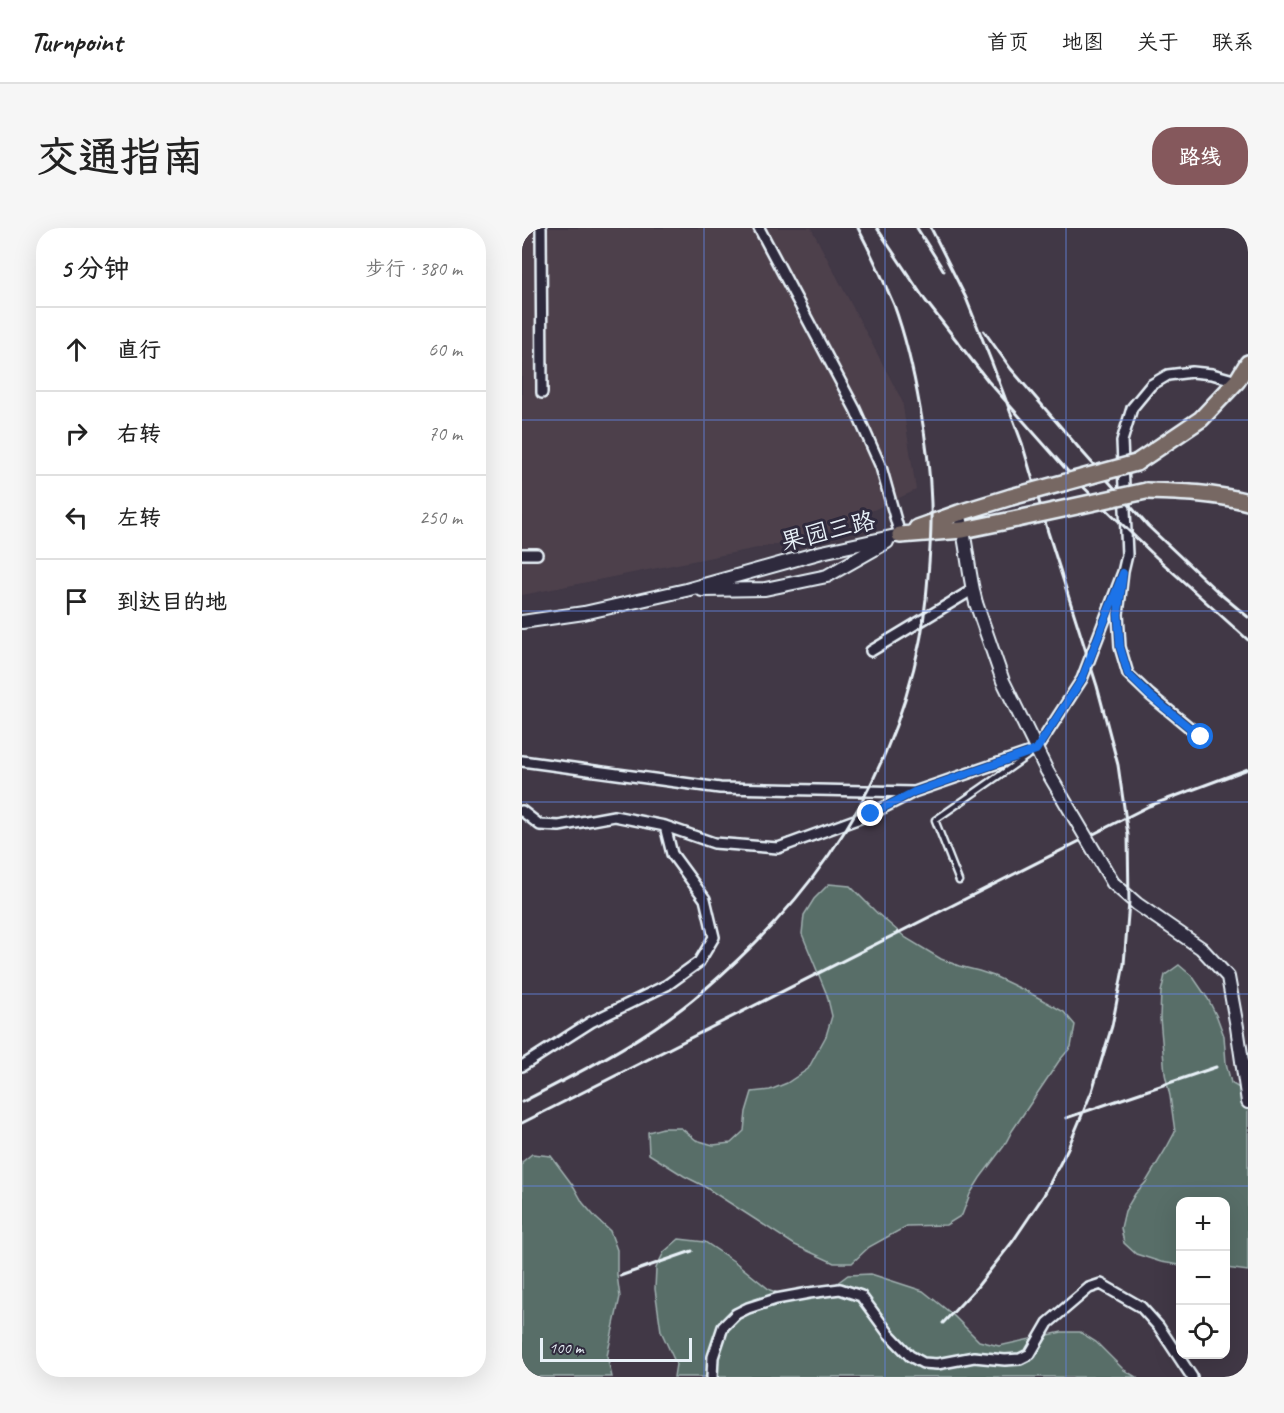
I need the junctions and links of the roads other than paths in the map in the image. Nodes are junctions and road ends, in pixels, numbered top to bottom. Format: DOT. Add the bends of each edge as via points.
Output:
graph roads {
  1 [pos="541,228"];
  2 [pos="759,228"];
  3 [pos="1248,363"];
  4 [pos="1237,381"];
  5 [pos="542,393"];
  6 [pos="1248,502"];
  7 [pos="959,513"];
  8 [pos="963,530"];
  9 [pos="900,535"];
  10 [pos="522,554"];
  11 [pos="537,554"];
  12 [pos="1123,573"];
  13 [pos="686,590"];
  14 [pos="974,597"];
  15 [pos="522,622"];
  16 [pos="871,651"];
  17 [pos="1201,737"];
  18 [pos="1036,750"];
  19 [pos="522,761"];
  20 [pos="914,792"];
  21 [pos="522,811"];
  22 [pos="666,826"];
  23 [pos="959,881"];
  24 [pos="1243,1028"];
  25 [pos="522,1066"];
  26 [pos="1248,1102"];
  27 [pos="712,1377"];
  28 [pos="1192,1377"];
  1 -- 5 [label="street"];
  2 -- 9 [label="street" via="855,409 881,467"];
  3 -- 4 [label="main road"];
  4 -- 7 [label="main road, bridge" via="1201,419 1136,463"];
  4 -- 12 [label="street" via="1192,372 1168,375 1151,385 1132,408 1122,441 1127,555"];
  6 -- 8 [label="main road, bridge" via="1201,493 1146,490"];
  7 -- 8 [label="street"];
  7 -- 9 [label="main road"];
  8 -- 9 [label="main road"];
  8 -- 14 [label="street"];
  9 -- 13 [label="street, 果园三路"];
  9 -- 13 [label="street, 果园三路" via="827,576 765,589"];
  10 -- 11 [label="street"];
  12 -- 17 [label="street" via="1118,614 1120,647 1128,674"];
  12 -- 18 [label="street" via="1082,679"];
  13 -- 15 [label="street, 果园三路" via="584,613"];
  14 -- 16 [label="street"];
  14 -- 24 [label="street, bridge" via="1003,681 1047,771 1113,883 1201,948 1228,977"];
  18 -- 20 [label="street"];
  18 -- 23 [label="lane" via="935,820"];
  19 -- 20 [label="street" via="720,788"];
  20 -- 22 [label="street" via="871,814 778,848 714,843"];
  21 -- 22 [label="street" via="540,825 559,826 614,816"];
  22 -- 25 [label="street" via="672,854 705,899 714,937 699,962 667,985 591,1022"];
  24 -- 26 [label="street"];
  27 -- 28 [label="street" via="713,1357 723,1327 736,1314 776,1299 840,1289 861,1296 910,1356 923,1363 937,1364 974,1357 1020,1359 1030,1354 1048,1323 1089,1288 1101,1284 1141,1307 1160,1327"];
}
